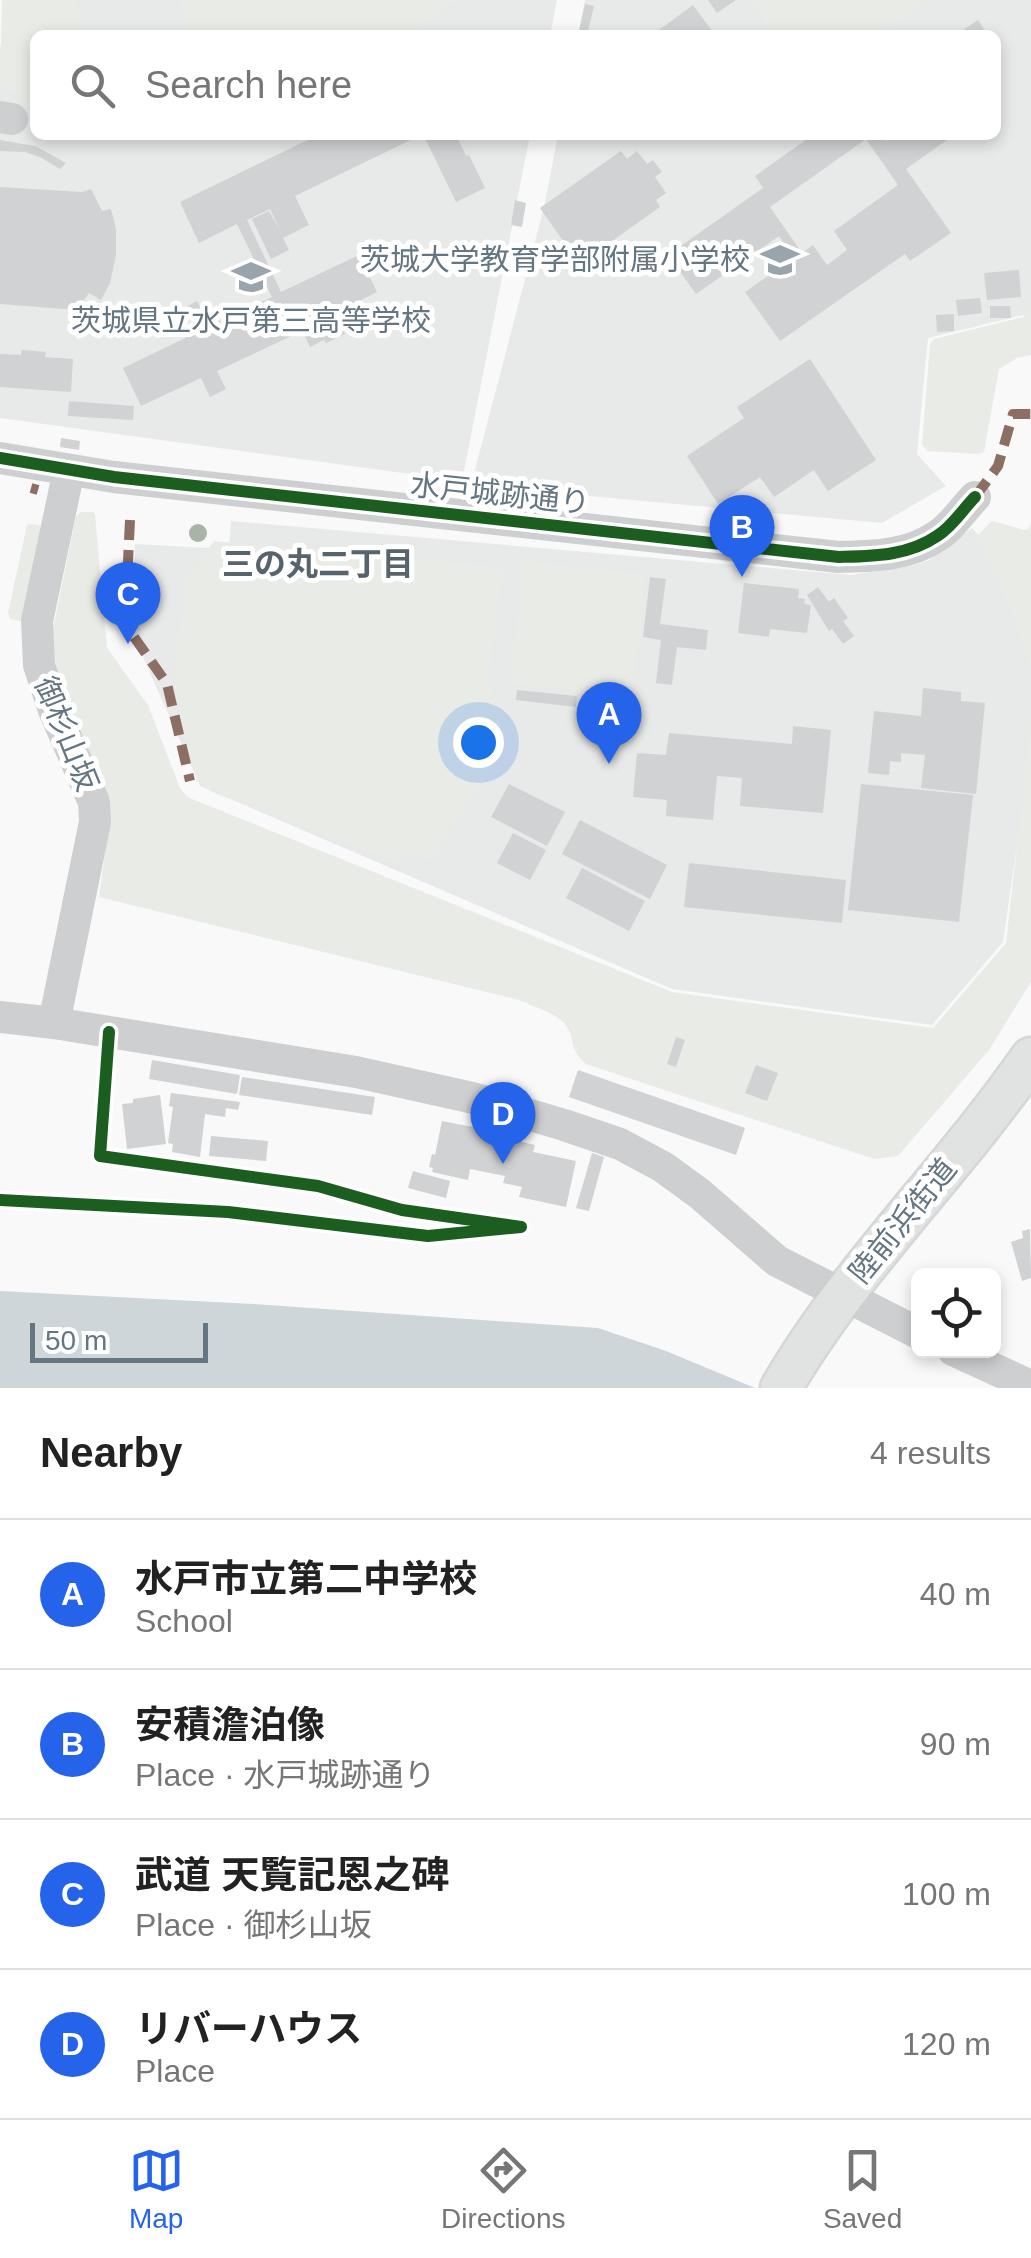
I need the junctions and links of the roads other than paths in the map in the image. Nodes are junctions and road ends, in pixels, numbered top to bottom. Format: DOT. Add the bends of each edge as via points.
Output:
graph roads {
  1 [pos="0,458"];
  2 [pos="69,470"];
  3 [pos="975,497"];
  4 [pos="0,1017"];
  5 [pos="54,1023"];
  6 [pos="1031,1058"];
  7 [pos="843,1294"];
  8 [pos="911,1330"];
  9 [pos="970,1358"];
  10 [pos="784,1383"];
  11 [pos="1031,1386"];
  1 -- 2 [label="street, 水戸城跡通り"];
  2 -- 3 [label="street, 水戸城跡通り" via="839,557 918,547 940,535"];
  2 -- 5 [label="street, 御杉山坂" via="37,621 39,664 94,802 95,822"];
  4 -- 5 [label="street"];
  5 -- 7 [label="street" via="356,1072 473,1098 620,1144 688,1185 777,1261"];
  6 -- 7 [label="main road, 陸前浜街道"];
  7 -- 8 [label="street"];
  7 -- 10 [label="main road, 陸前浜街道"];
  9 -- 11 [label="street"];
}
